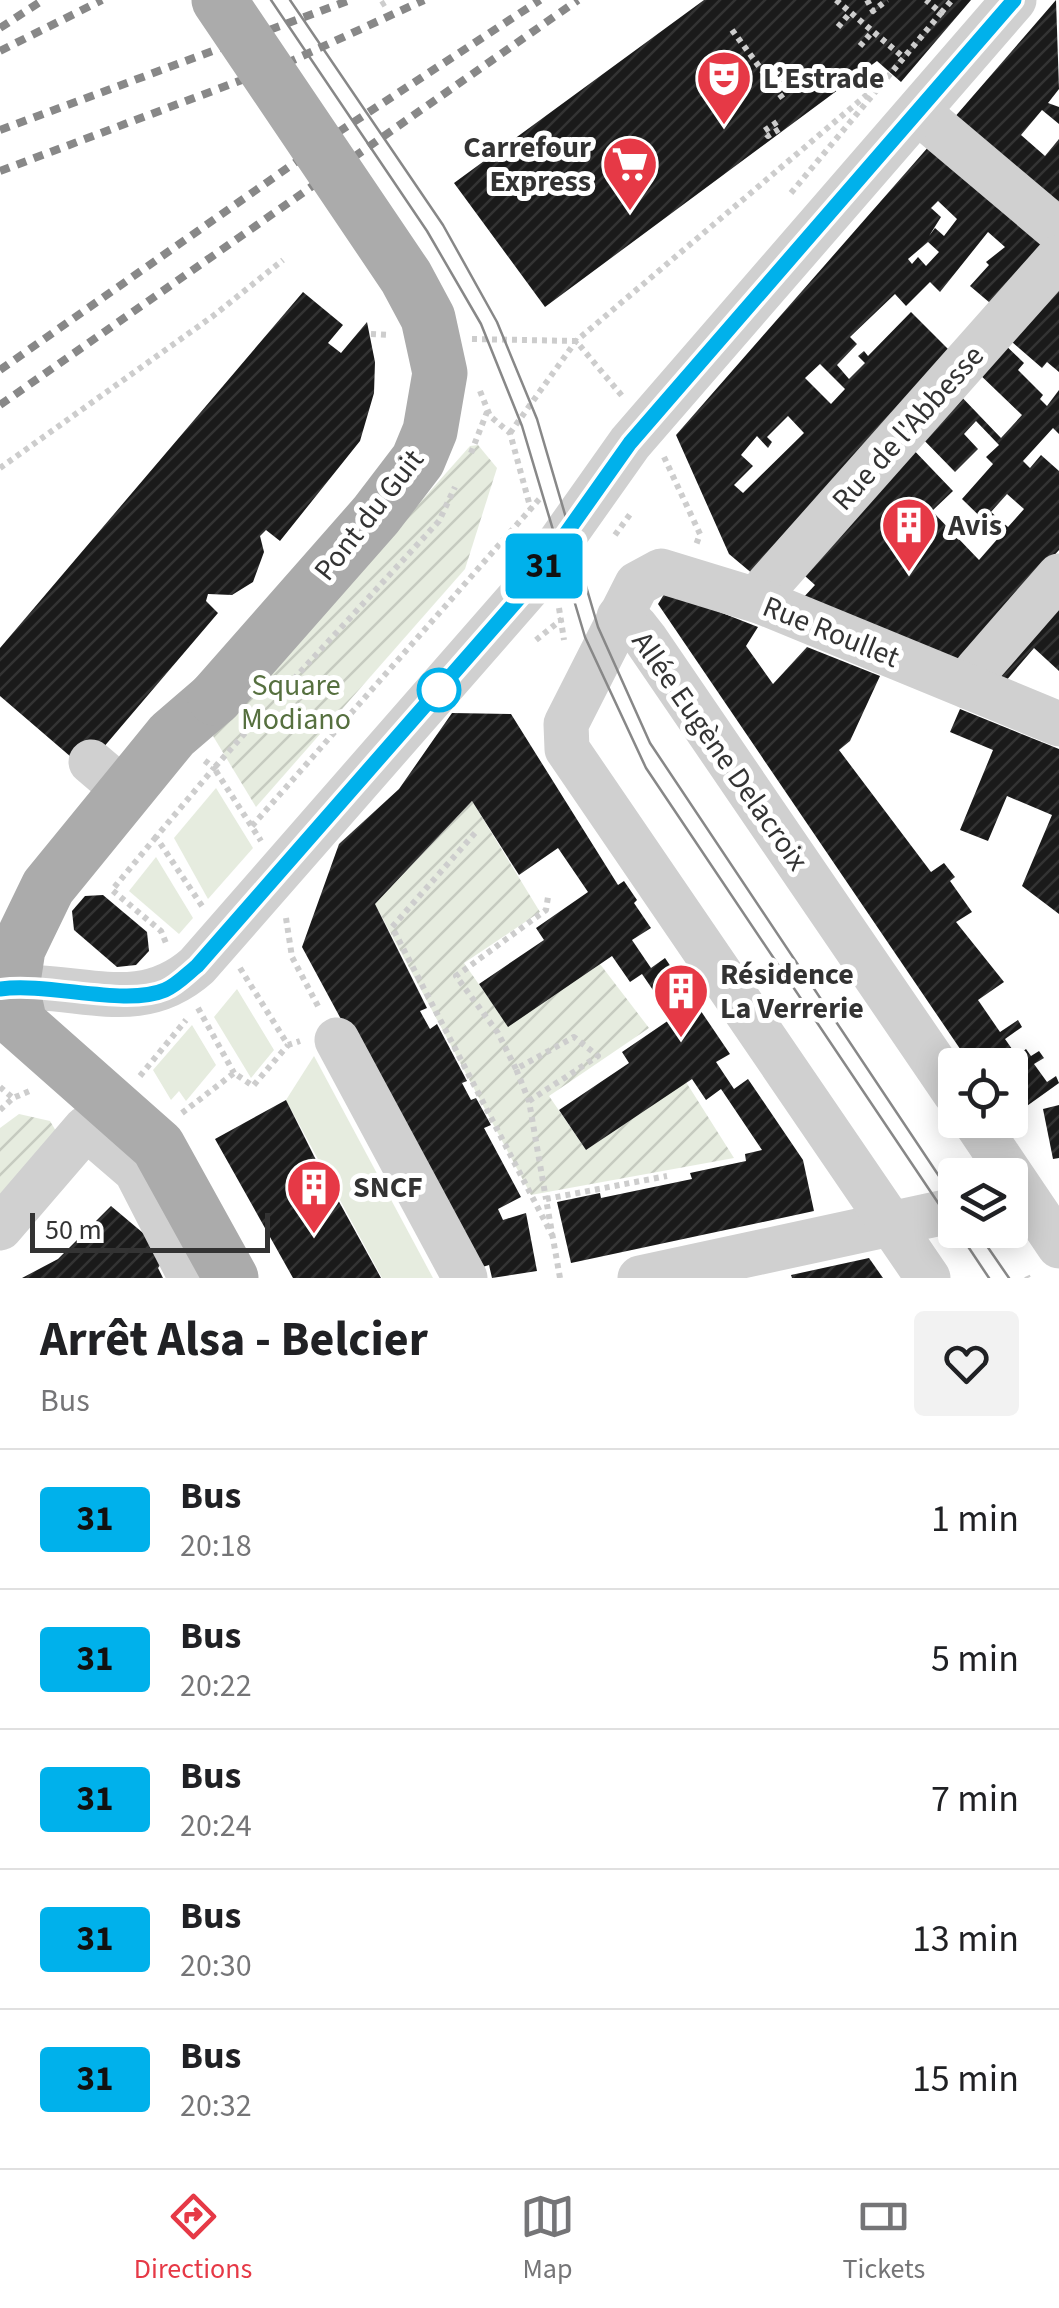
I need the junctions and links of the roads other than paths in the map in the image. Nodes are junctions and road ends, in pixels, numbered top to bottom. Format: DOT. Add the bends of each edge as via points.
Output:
graph roads {
  1 [pos="219,0"];
  2 [pos="1014,0"];
  3 [pos="918,112"];
  4 [pos="1059,231"];
  5 [pos="1059,258"];
  6 [pos="1059,576"];
  7 [pos="762,602"];
  8 [pos="619,617"];
  9 [pos="969,687"];
  10 [pos="1059,724"];
  11 [pos="8,1010"];
  12 [pos="337,1040"];
  13 [pos="938,1068"];
  14 [pos="988,1138"];
  15 [pos="1031,1193"];
  16 [pos="938,1214"];
  17 [pos="889,1224"];
  18 [pos="0,1228"];
  19 [pos="1038,1267"];
  20 [pos="191,1278"];
  21 [pos="231,1278"];
  22 [pos="465,1278"];
  23 [pos="640,1278"];
  24 [pos="928,1278"];
  1 -- 11 [label="main road, Pont du Guit, bridge" via="428,318 440,373 430,431 418,460 215,698 172,735 114,770 18,949"];
  2 -- 3 [label="street"];
  3 -- 4 [label="street"];
  3 -- 11 [label="street" via="630,443 526,590 197,966 166,990"];
  5 -- 7 [label="street, Rue de l'Abbesse" via="768,586"];
  6 -- 9 [label="street"];
  7 -- 8 [label="street, Rue Roullet" via="661,571 637,584"];
  7 -- 9 [label="street, Rue Roullet"];
  8 -- 13 [label="street, Allée Eugène Delacroix" via="646,640"];
  8 -- 17 [label="street, Allée Eugène Delacroix" via="566,724 567,748"];
  9 -- 10 [label="street, Rue Roullet"];
  11 -- 21 [label="main road" via="158,1146"];
  12 -- 22 [label="street"];
  14 -- 15 [label="street"];
  15 -- 19 [label="street"];
  16 -- 17 [label="street"];
  17 -- 23 [label="street"];
  17 -- 24 [label="street, Allée Eugène Delacroix"];
  18 -- 20 [label="street" via="86,1128 136,1171"];
}
